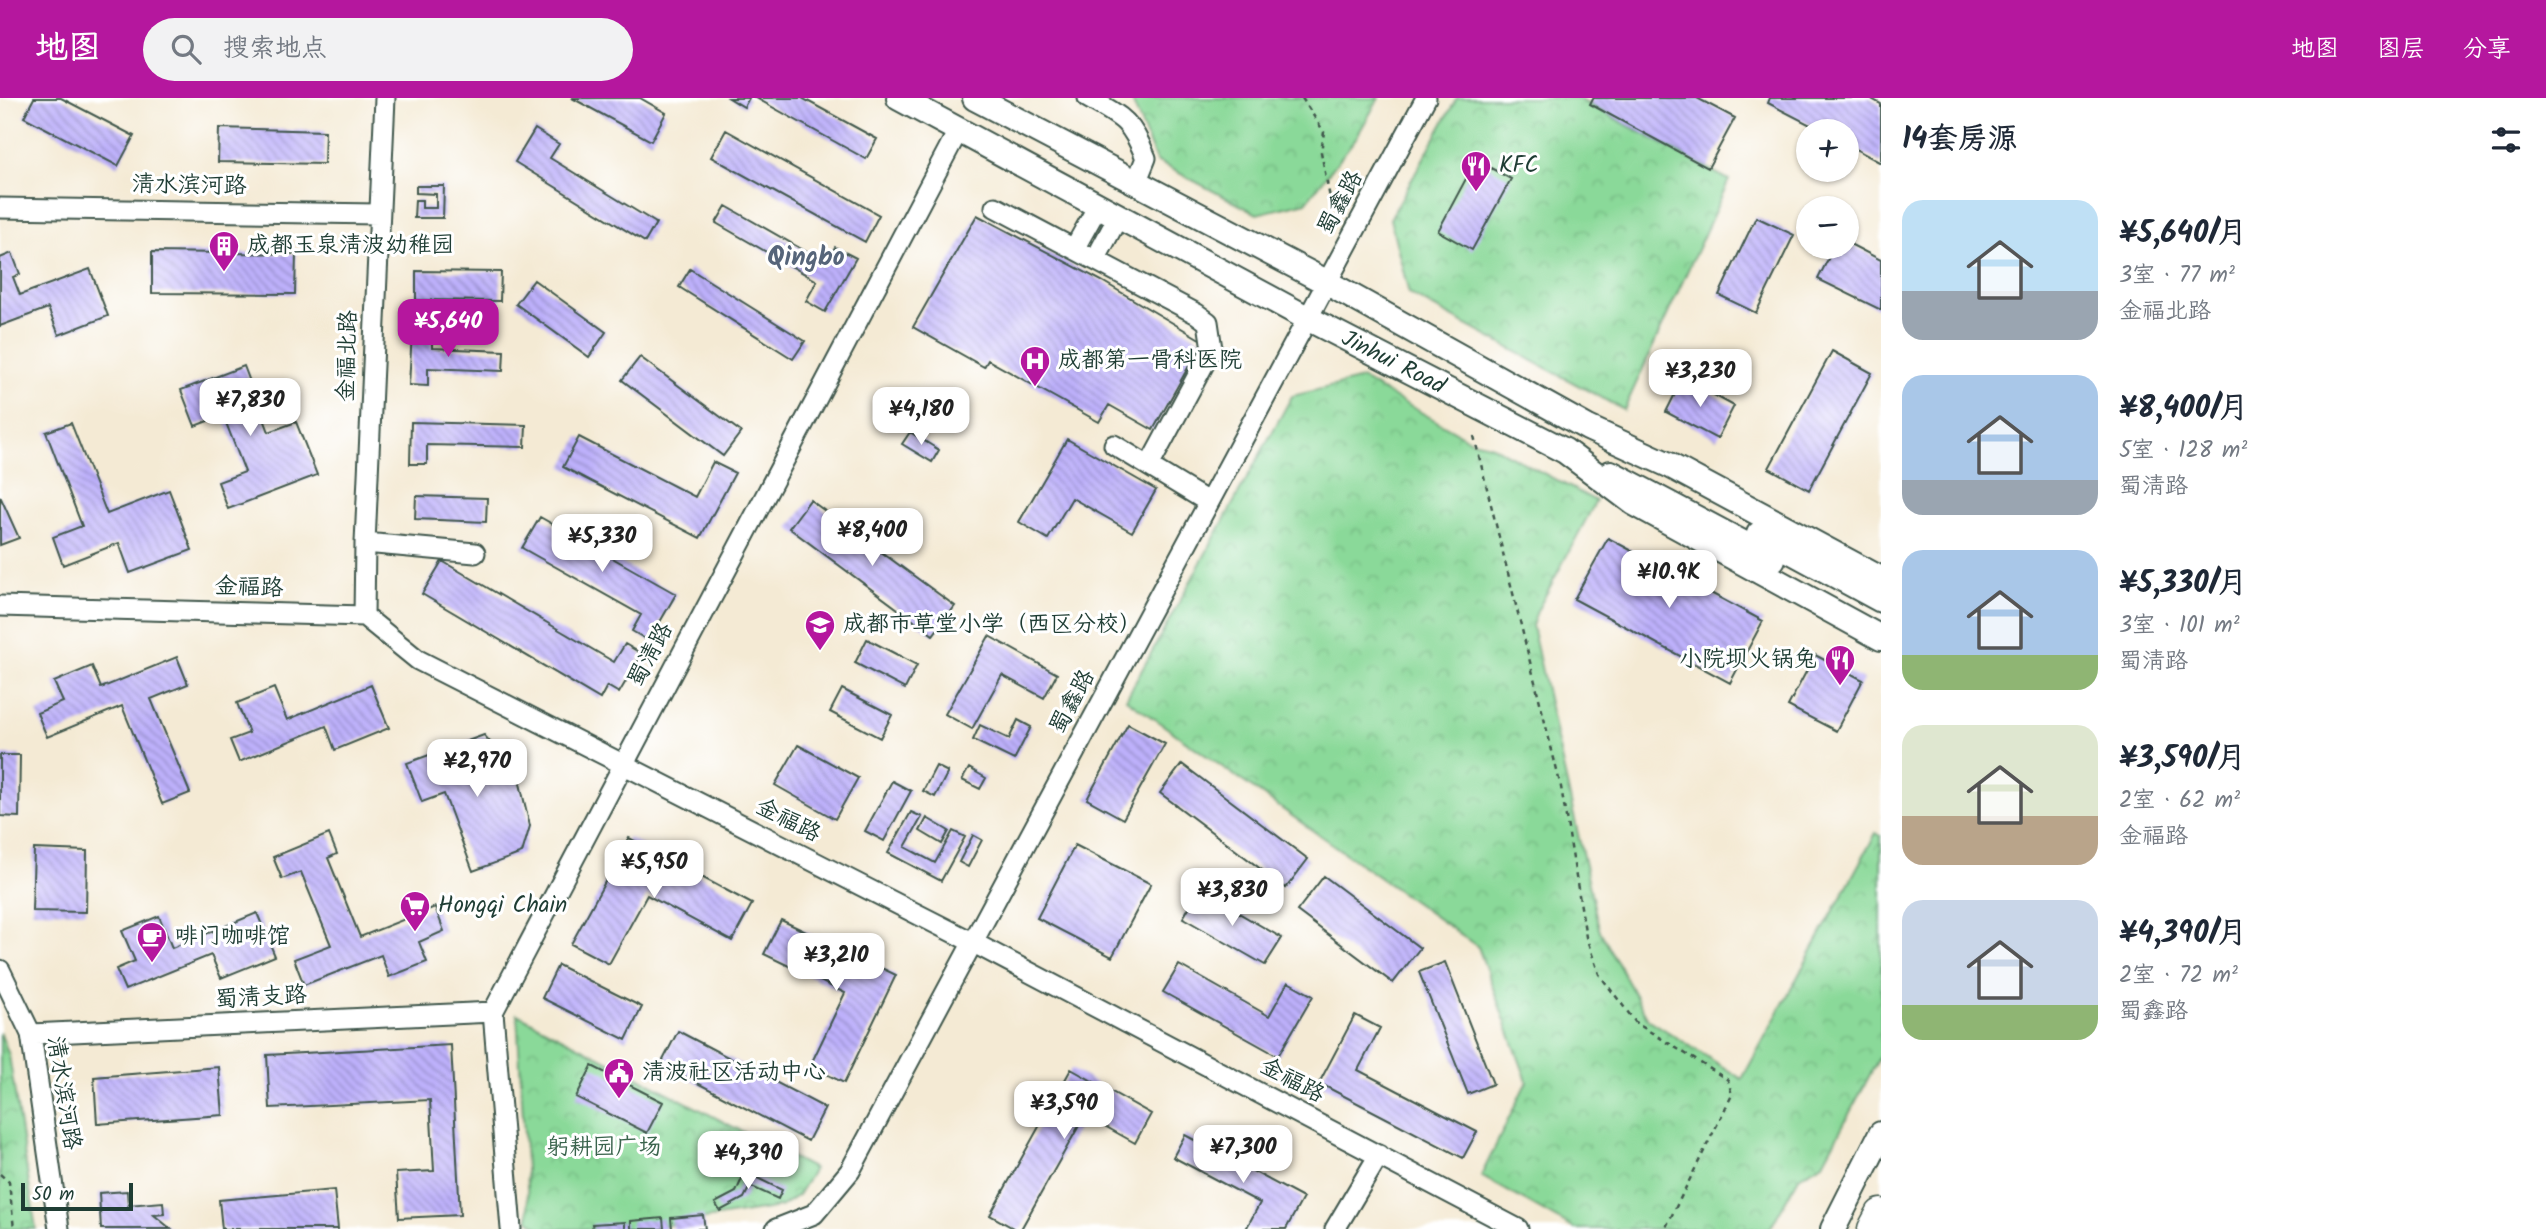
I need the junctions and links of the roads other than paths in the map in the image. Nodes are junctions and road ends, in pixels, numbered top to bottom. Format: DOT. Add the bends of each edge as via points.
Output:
graph roads {
  1 [pos="385,98"];
  2 [pos="899,98"];
  3 [pos="975,98"];
  4 [pos="1088,98"];
  5 [pos="1426,98"];
  6 [pos="958,131"];
  7 [pos="1136,183"];
  8 [pos="995,207"];
  9 [pos="0,208"];
  10 [pos="1108,211"];
  11 [pos="378,214"];
  12 [pos="1074,249"];
  13 [pos="1095,260"];
  14 [pos="1326,282"];
  15 [pos="1307,318"];
  16 [pos="1588,428"];
  17 [pos="1114,445"];
  18 [pos="1564,451"];
  19 [pos="1149,466"];
  20 [pos="1649,483"];
  21 [pos="1208,502"];
  22 [pos="365,543"];
  23 [pos="475,553"];
  24 [pos="1881,579"];
  25 [pos="1881,600"];
  26 [pos="0,606"];
  27 [pos="364,616"];
  28 [pos="1881,619"];
  29 [pos="1881,638"];
  30 [pos="622,764"];
  31 [pos="972,942"];
  32 [pos="0,970"];
  33 [pos="493,1012"];
  34 [pos="31,1034"];
  35 [pos="1881,1133"];
  36 [pos="1379,1155"];
  37 [pos="1881,1213"];
  38 [pos="788,1227"];
  39 [pos="59,1229"];
  40 [pos="511,1229"];
  41 [pos="1335,1229"];
  42 [pos="1518,1229"];
  43 [pos="1833,1229"];
  44 [pos="1873,1229"];
  1 -- 11 [label="street, 金福北路"];
  2 -- 6 [label="main road, Jinhui Road"];
  3 -- 7 [label="main road, Jinhui Road"];
  4 -- 7 [label="street" via="1124,118 1138,138 1146,158"];
  5 -- 14 [label="street, 蜀鑫路"];
  6 -- 10 [label="main road, Jinhui Road"];
  6 -- 30 [label="street, 蜀清路"];
  7 -- 10 [label="main road"];
  7 -- 14 [label="main road, Jinhui Road"];
  8 -- 12 [label="street"];
  9 -- 11 [label="street, 清水滨河路"];
  10 -- 12 [label="street"];
  10 -- 13 [label="street"];
  10 -- 15 [label="main road, Jinhui Road"];
  11 -- 22 [label="street, 金福北路"];
  12 -- 13 [label="street"];
  13 -- 19 [label="street" via="1197,314 1211,330 1209,357"];
  14 -- 15 [label="street, 蜀鑫路"];
  14 -- 16 [label="main road, Jinhui Road"];
  15 -- 18 [label="main road, Jinhui Road"];
  15 -- 21 [label="street, 蜀鑫路"];
  16 -- 20 [label="main road"];
  16 -- 24 [label="main road, Jinhui Road" via="1669,465"];
  17 -- 19 [label="street"];
  18 -- 20 [label="main road"];
  18 -- 29 [label="main road, Jinhui Road" via="1634,503"];
  19 -- 21 [label="street"];
  20 -- 25 [label="main road"];
  20 -- 28 [label="main road"];
  21 -- 31 [label="street, 蜀鑫路"];
  22 -- 23 [label="street"];
  22 -- 27 [label="street, 金福北路"];
  26 -- 27 [label="street, 金福路"];
  27 -- 30 [label="street, 金福路" via="418,660"];
  30 -- 31 [label="street, 金福路"];
  30 -- 33 [label="street, 蜀清路"];
  31 -- 36 [label="street, 金福路"];
  31 -- 38 [label="street, 蜀鑫路" via="850,1171 814,1213"];
  32 -- 34 [label="street, 清水滨河路"];
  33 -- 34 [label="street, 蜀清支路"];
  33 -- 40 [label="street"];
  34 -- 39 [label="street, 清水滨河路"];
  35 -- 43 [label="main road"];
  36 -- 41 [label="street"];
  36 -- 42 [label="street, 金福路"];
  37 -- 44 [label="highway"];
}
